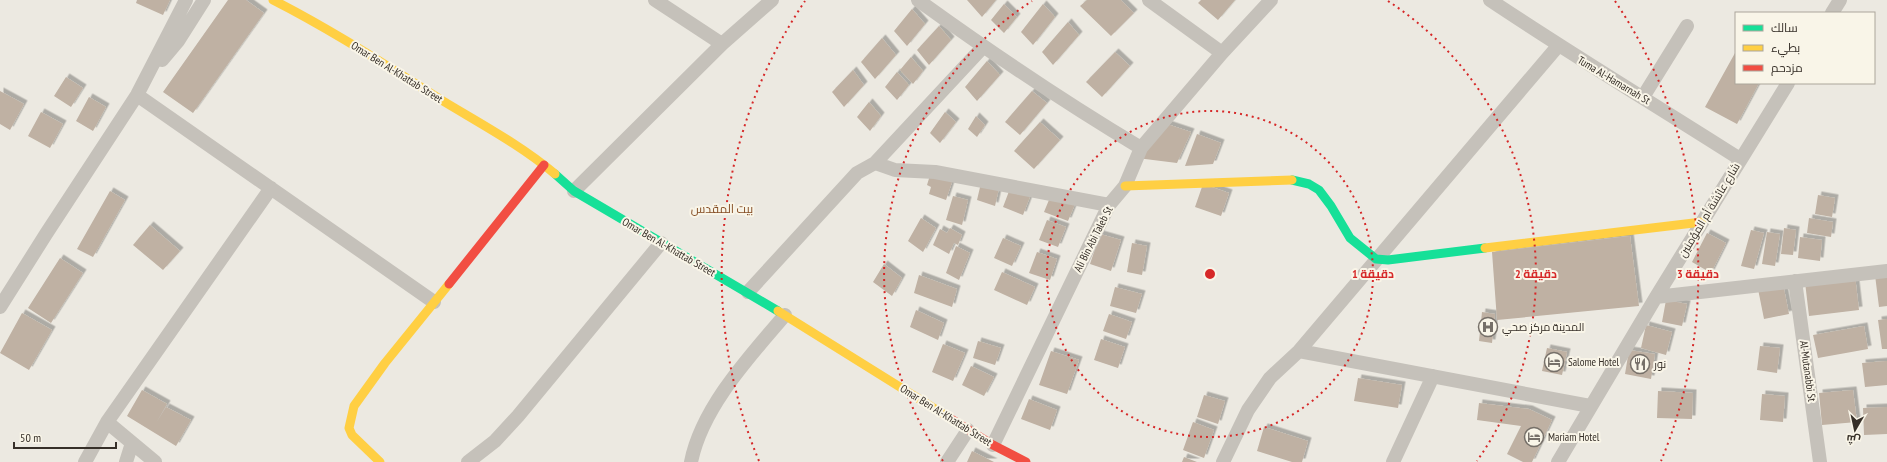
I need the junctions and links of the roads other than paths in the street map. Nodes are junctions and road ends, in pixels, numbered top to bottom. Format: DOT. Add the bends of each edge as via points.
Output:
graph roads {
  1 [pos="186,0"];
  2 [pos="204,0"];
  3 [pos="273,0"];
  4 [pos="290,0"];
  5 [pos="655,0"];
  6 [pos="772,0"];
  7 [pos="918,0"];
  8 [pos="1150,0"];
  9 [pos="1271,0"];
  10 [pos="1490,0"];
  11 [pos="1840,0"];
  12 [pos="1833,12"];
  13 [pos="318,23"];
  14 [pos="1687,26"];
  15 [pos="722,44"];
  16 [pos="1558,46"];
  17 [pos="983,47"];
  18 [pos="1222,53"];
  19 [pos="154,66"];
  20 [pos="1787,84"];
  21 [pos="137,95"];
  22 [pos="1643,97"];
  23 [pos="1141,148"];
  24 [pos="1740,159"];
  25 [pos="875,164"];
  26 [pos="544,166"];
  27 [pos="1125,186"];
  28 [pos="271,188"];
  29 [pos="574,191"];
  30 [pos="1109,205"];
  31 [pos="1702,222"];
  32 [pos="662,242"];
  33 [pos="1376,259"];
  34 [pos="1887,271"];
  35 [pos="1796,281"];
  36 [pos="748,292"];
  37 [pos="1656,297"];
  38 [pos="434,302"];
  39 [pos="0,307"];
  40 [pos="785,315"];
  41 [pos="1299,351"];
  42 [pos="1433,376"];
  43 [pos="1590,406"];
  44 [pos="107,422"];
  45 [pos="968,430"];
  46 [pos="132,443"];
  47 [pos="993,445"];
  48 [pos="85,462"];
  49 [pos="126,462"];
  50 [pos="155,462"];
  51 [pos="380,462"];
  52 [pos="468,462"];
  53 [pos="692,462"];
  54 [pos="947,462"];
  55 [pos="1026,462"];
  56 [pos="1223,462"];
  57 [pos="1392,462"];
  58 [pos="1558,462"];
  59 [pos="1820,462"];
  1 -- 19 [label="street"];
  2 -- 19 [label="street" via="168,54"];
  3 -- 13 [label="street, Omar Ben Al-Khattab Street"];
  4 -- 13 [label="street"];
  5 -- 15 [label="street"];
  6 -- 15 [label="street"];
  7 -- 17 [label="street"];
  8 -- 18 [label="street"];
  9 -- 18 [label="street, Ali Bin Abi Taleb St"];
  10 -- 16 [label="street, Tuma Al-Hamarnah St"];
  11 -- 12 [label="street"];
  13 -- 26 [label="street, Omar Ben Al-Khattab Street"];
  14 -- 22 [label="street"];
  15 -- 29 [label="street"];
  16 -- 22 [label="street, Tuma Al-Hamarnah St"];
  16 -- 33 [label="street"];
  17 -- 23 [label="street"];
  17 -- 25 [label="street"];
  18 -- 23 [label="street, Ali Bin Abi Taleb St"];
  19 -- 21 [label="street"];
  20 -- 24 [label="street, شارع عائشة أم المؤمنين"];
  21 -- 28 [label="street"];
  21 -- 39 [label="street"];
  22 -- 24 [label="street, Tuma Al-Hamarnah St"];
  23 -- 27 [label="street, Ali Bin Abi Taleb St"];
  24 -- 31 [label="street, شارع عائشة أم المؤمنين"];
  25 -- 30 [label="street" via="895,170 935,172"];
  25 -- 36 [label="street" via="857,173"];
  26 -- 29 [label="street, Omar Ben Al-Khattab Street"];
  26 -- 38 [label="street"];
  27 -- 30 [label="street, Ali Bin Abi Taleb St"];
  27 -- 33 [label="street" via="1291,180 1309,184 1319,190 1350,238"];
  28 -- 38 [label="street"];
  28 -- 44 [label="street"];
  29 -- 32 [label="street, Omar Ben Al-Khattab Street"];
  30 -- 47 [label="street, Ali Bin Abi Taleb St"];
  31 -- 33 [label="street" via="1395,260"];
  31 -- 37 [label="street, شارع عائشة أم المؤمنين"];
  32 -- 36 [label="street, Omar Ben Al-Khattab Street"];
  32 -- 52 [label="street" via="518,416 495,441"];
  33 -- 41 [label="street"];
  34 -- 35 [label="street"];
  35 -- 37 [label="street"];
  35 -- 59 [label="street, Al-Mutanabbi St"];
  36 -- 40 [label="street, Omar Ben Al-Khattab Street"];
  37 -- 43 [label="street, شارع عائشة أم المؤمنين"];
  38 -- 51 [label="street" via="385,362 354,406 349,428 352,435"];
  40 -- 45 [label="street, Omar Ben Al-Khattab Street"];
  40 -- 53 [label="street" via="725,388 702,431"];
  41 -- 42 [label="street"];
  41 -- 56 [label="street" via="1270,378 1248,410"];
  42 -- 43 [label="street"];
  42 -- 57 [label="street"];
  43 -- 58 [label="street, شارع عائشة أم المؤمنين"];
  44 -- 46 [label="street"];
  44 -- 48 [label="street"];
  45 -- 47 [label="street, Omar Ben Al-Khattab Street"];
  45 -- 54 [label="street"];
  46 -- 49 [label="street"];
  46 -- 50 [label="street"];
  47 -- 55 [label="street, Omar Ben Al-Khattab Street"];
}
